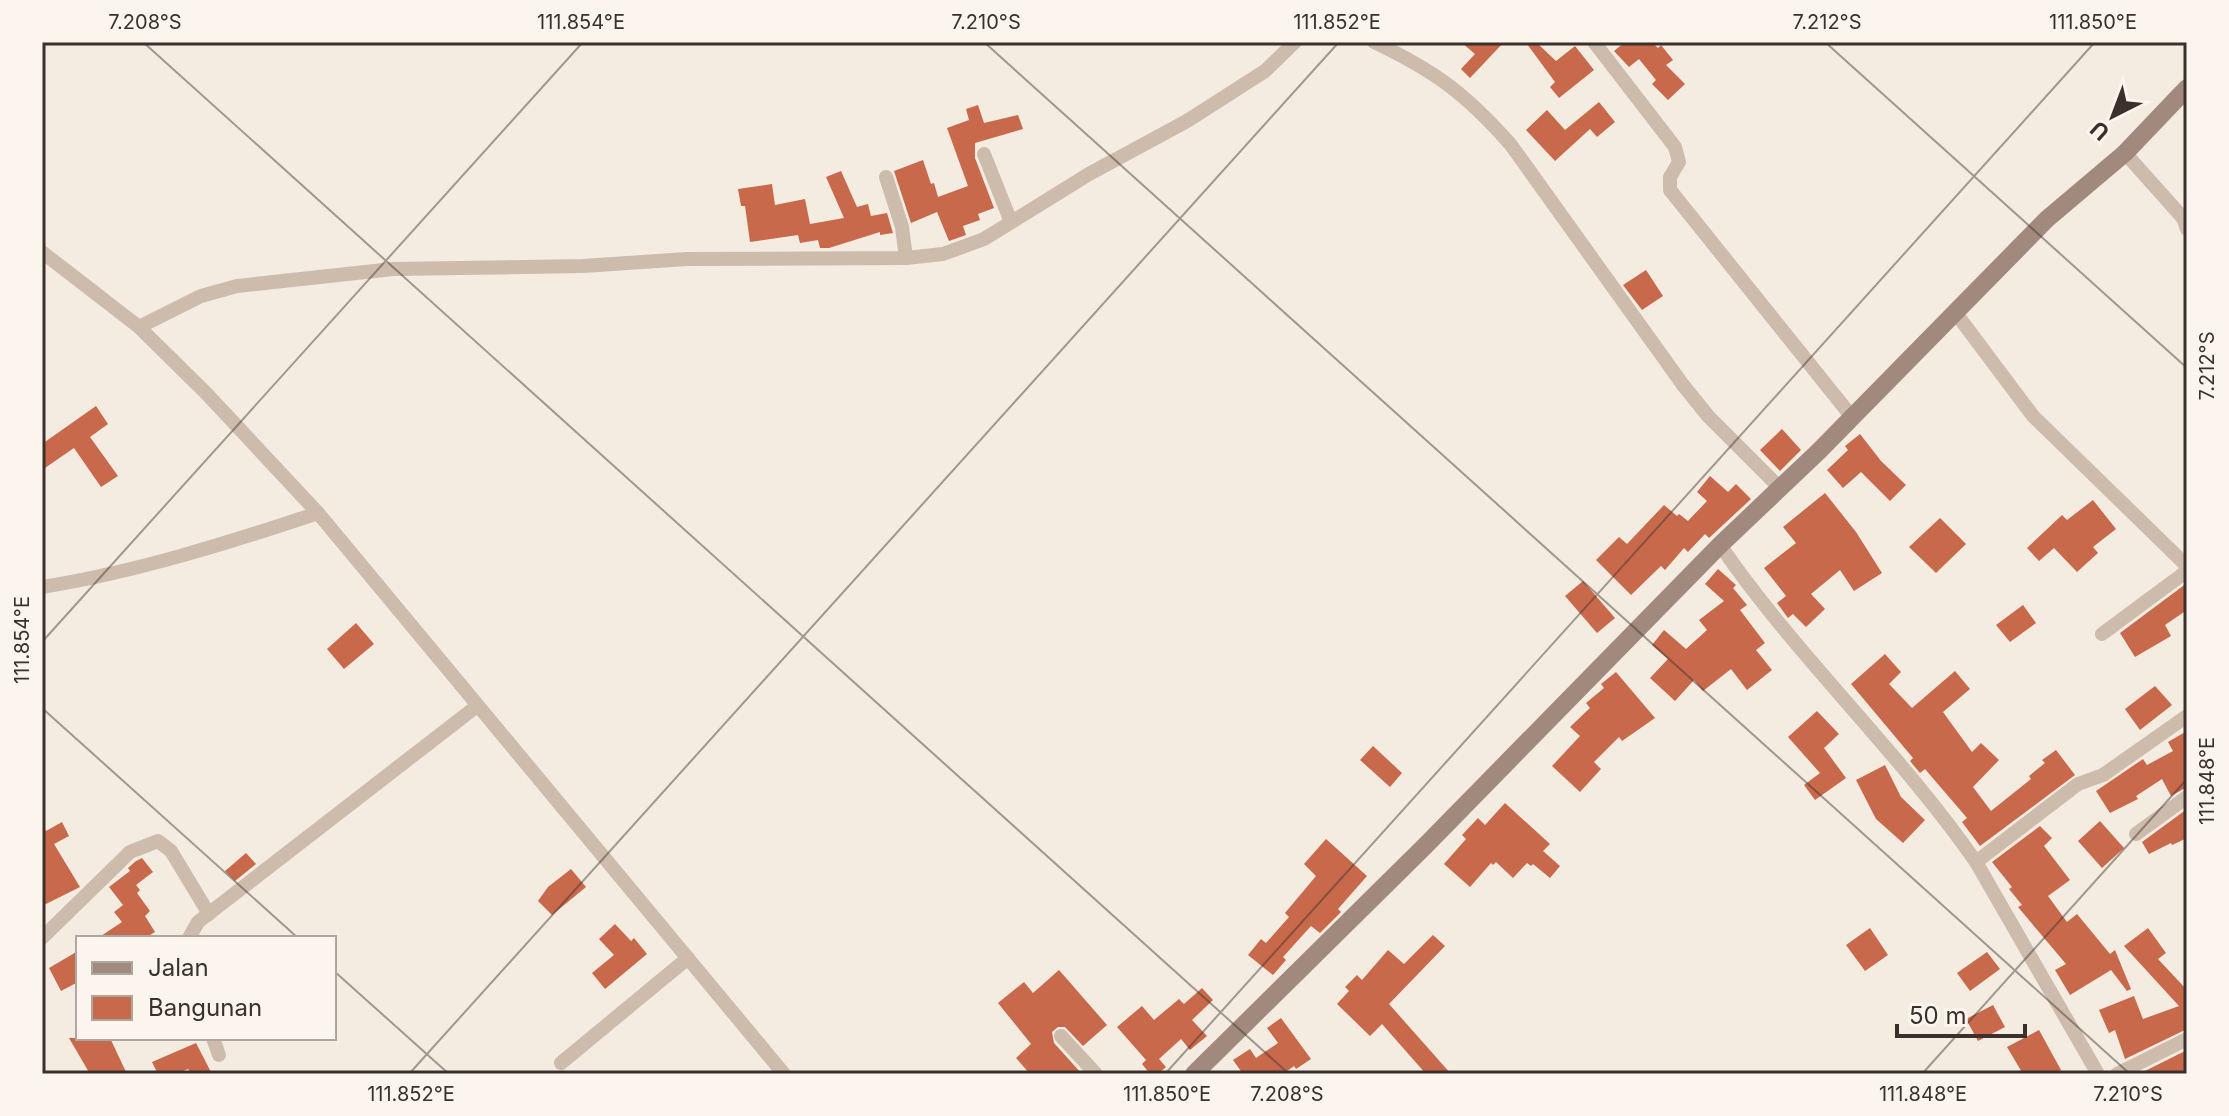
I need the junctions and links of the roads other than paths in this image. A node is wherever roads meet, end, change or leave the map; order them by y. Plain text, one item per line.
1 (1295, 42) edge
2 (1374, 42) edge
3 (1594, 42) edge
4 (2187, 88) edge
5 (2125, 153) junction
6 (984, 154) dead end
7 (886, 177) dead end
8 (1011, 222) junction
9 (2187, 229) edge
10 (42, 252) edge
11 (906, 258) junction
12 (1955, 312) junction
13 (139, 327) junction
14 (1852, 417) junction
15 (1779, 487) junction
16 (318, 513) junction
17 (1720, 545) junction
18 (2187, 569) edge
19 (42, 587) edge
20 (2102, 634) dead end
21 (477, 706) junction
22 (2187, 716) edge
23 (2187, 797) edge
24 (2136, 834) dead end
25 (1976, 862) junction
26 (209, 914) junction
27 (190, 936) edge
28 (42, 938) edge
29 (688, 958) junction
30 (1061, 1036) dead end
31 (2187, 1039) edge
32 (214, 1040) edge
33 (219, 1055) dead end
34 (561, 1063) dead end
35 (784, 1074) edge
36 (1096, 1074) edge
37 (1194, 1074) edge
38 (2098, 1074) edge
39 (2117, 1074) edge

1 - 8 street
2 - 15 street
3 - 14 street
4 - 5 street
5 - 9 street
5 - 12 street
6 - 8 street
7 - 11 street
8 - 11 street
10 - 13 street
11 - 13 street
12 - 14 street
12 - 18 street
13 - 16 street
14 - 15 street
15 - 17 street
16 - 19 street
16 - 21 street
17 - 25 street
17 - 37 street
18 - 20 street
21 - 26 street
21 - 29 street
22 - 25 street
23 - 24 street
25 - 38 street
26 - 27 street
26 - 28 street
29 - 34 street
29 - 35 street
30 - 36 street
31 - 39 street
32 - 33 street

